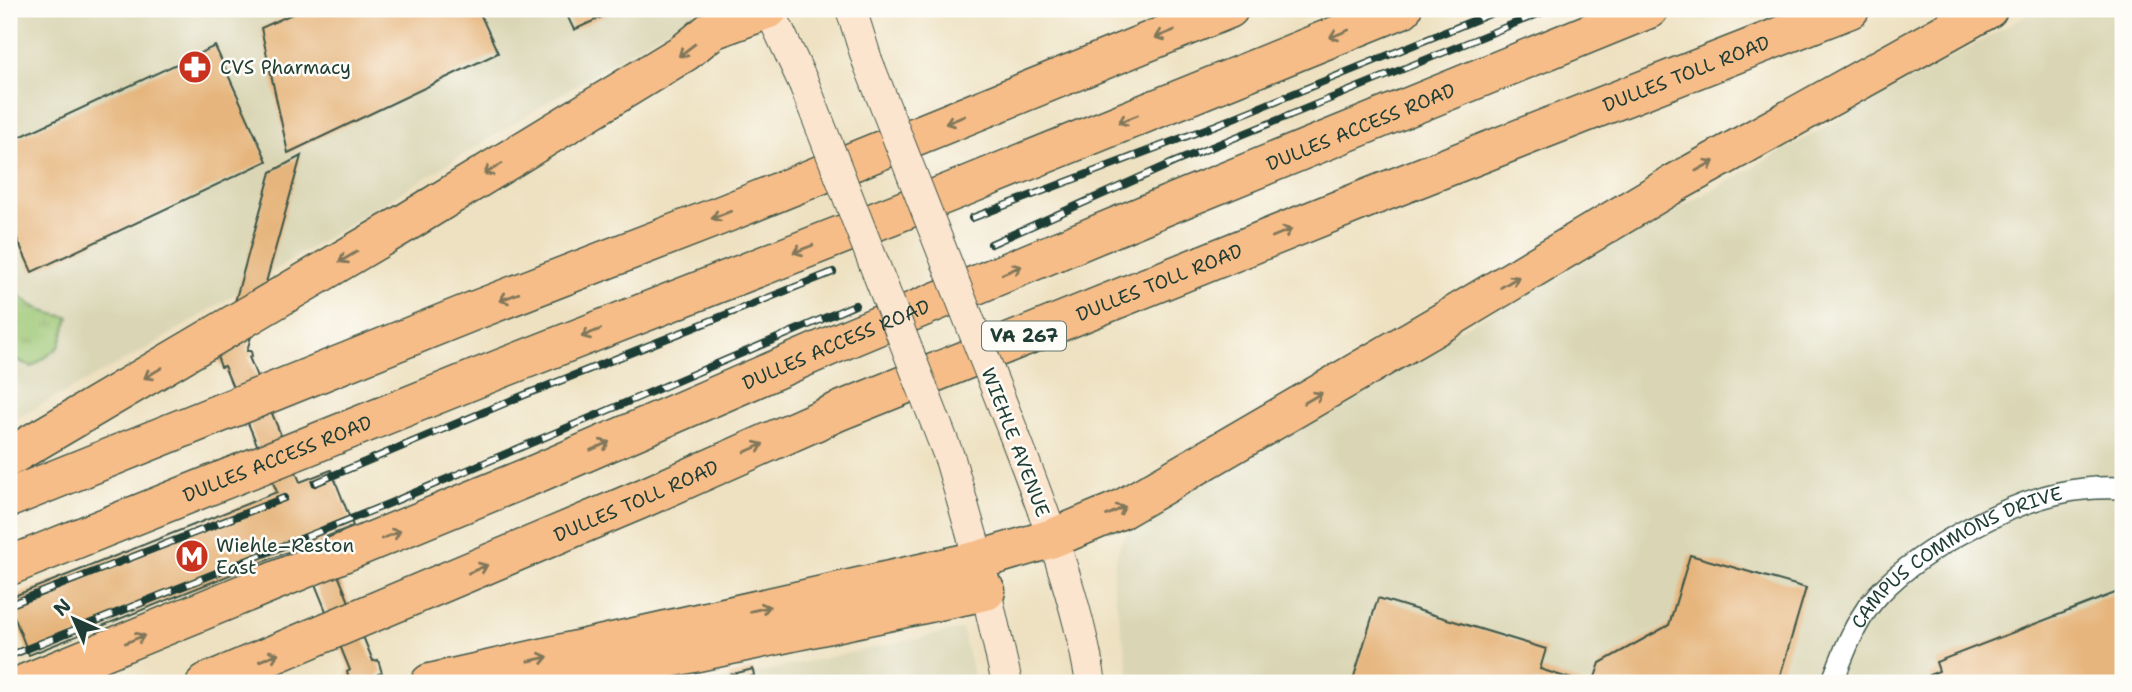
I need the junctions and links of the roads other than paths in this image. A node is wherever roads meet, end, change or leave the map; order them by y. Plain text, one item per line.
1 (769, 9) edge
2 (851, 9) edge
3 (1229, 9) edge
4 (1402, 9) edge
5 (1649, 9) edge
6 (1850, 9) edge
7 (1987, 9) edge
8 (9, 457) edge
9 (2123, 488) edge
10 (9, 498) edge
11 (1054, 538) junction
12 (9, 566) edge
13 (983, 576) junction
14 (26, 683) edge
15 (206, 683) edge
16 (430, 683) edge
17 (551, 683) edge
18 (1007, 683) edge
19 (1091, 683) edge
20 (1832, 683) edge

1 -> 8 highway
1 - 13 main road, bridge
2 - 11 main road, WIEHLE AVENUE, bridge
3 -> 10 highway
4 -> 12 highway, DULLES ACCESS ROAD
14 -> 5 highway, DULLES ACCESS ROAD
15 -> 6 highway, DULLES TOLL ROAD / VA 267
11 -> 7 highway
9 - 20 street, CAMPUS COMMONS DRIVE
11 - 13 highway
11 - 19 main road, WIEHLE AVENUE
16 -> 13 highway
13 - 17 highway
13 - 18 main road

